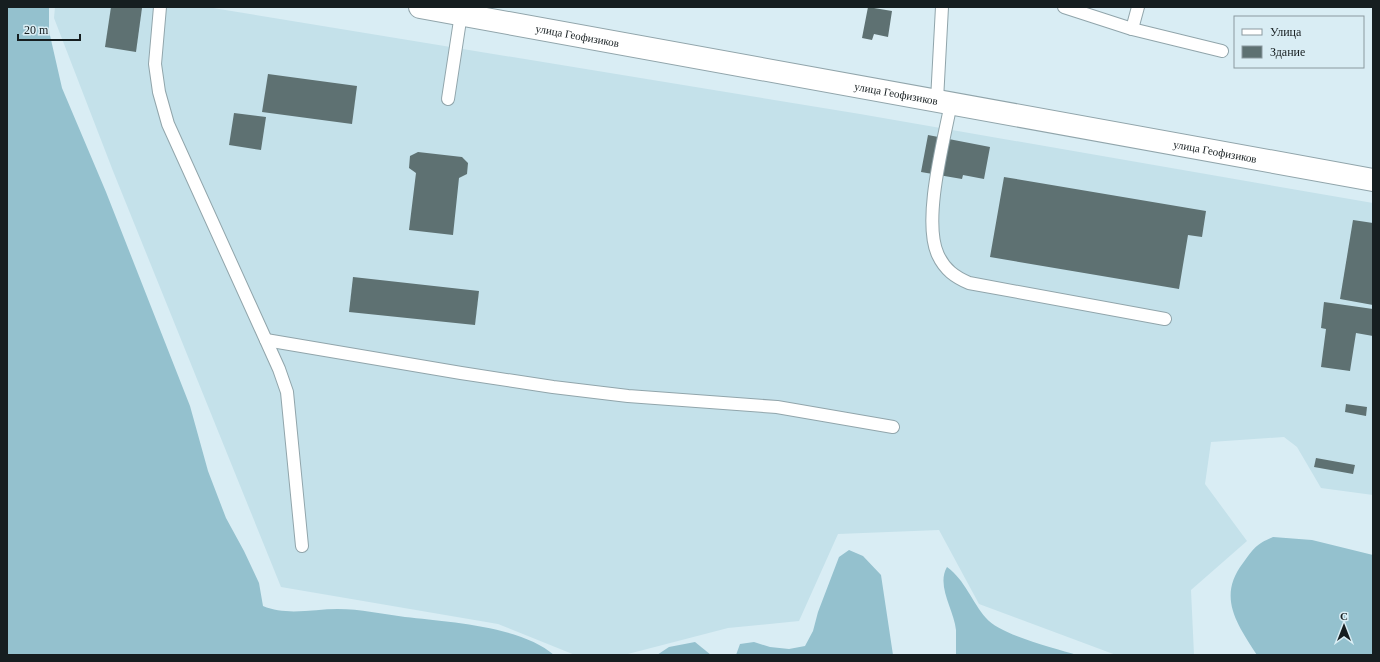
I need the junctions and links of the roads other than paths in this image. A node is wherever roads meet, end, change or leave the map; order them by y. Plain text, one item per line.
1 (160, 7) edge
2 (420, 7) edge
3 (942, 7) edge
4 (1064, 7) edge
5 (1138, 7) edge
6 (461, 14) junction
7 (1132, 29) junction
8 (1222, 50) dead end
9 (448, 98) dead end
10 (944, 102) junction
11 (1373, 180) edge
12 (1165, 319) dead end
13 (266, 340) junction
14 (894, 427) dead end
15 (302, 546) dead end

1 - 13 lane
2 - 6 street, улица Геофизиков
3 - 10 lane
4 - 7 lane
5 - 7 lane
6 - 9 lane
6 - 10 street, улица Геофизиков
7 - 8 lane
10 - 11 street, улица Геофизиков
10 - 12 lane
13 - 14 lane
13 - 15 lane

